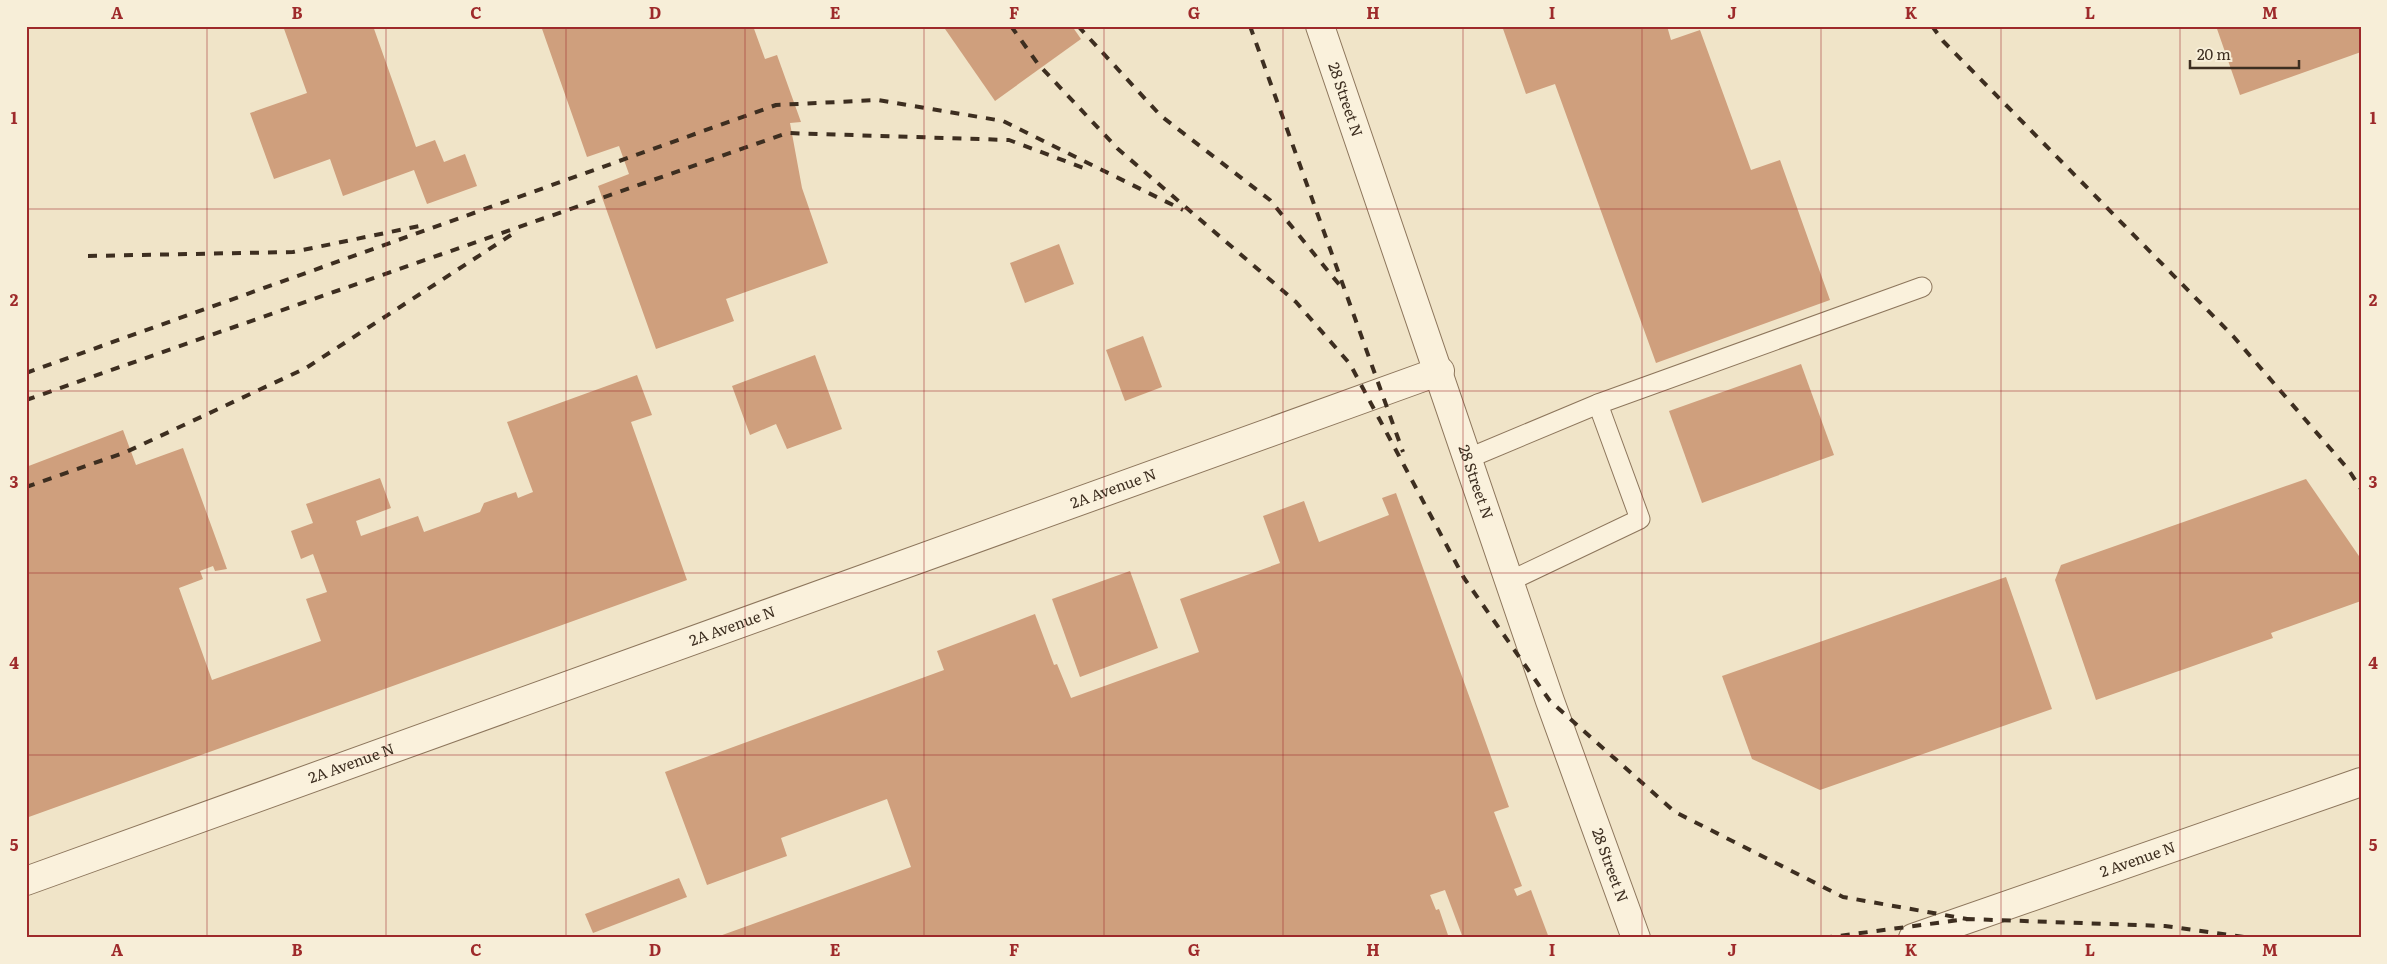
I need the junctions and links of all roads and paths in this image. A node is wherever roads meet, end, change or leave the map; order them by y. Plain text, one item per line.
1 (1320, 26) edge
2 (1922, 287) dead end
3 (1440, 371) junction
4 (1598, 404) junction
5 (1469, 458) junction
6 (1510, 581) junction
7 (2361, 782) edge
8 (26, 881) edge
9 (1636, 938) edge
10 (1913, 938) edge

1 - 3 street, 28 Street N
2 - 4 lane
3 - 5 street, 28 Street N
3 - 8 street, 2A Avenue N
4 - 5 lane
4 - 6 lane
5 - 6 street, 28 Street N
6 - 9 street, 28 Street N
7 - 10 street, 2 Avenue N

